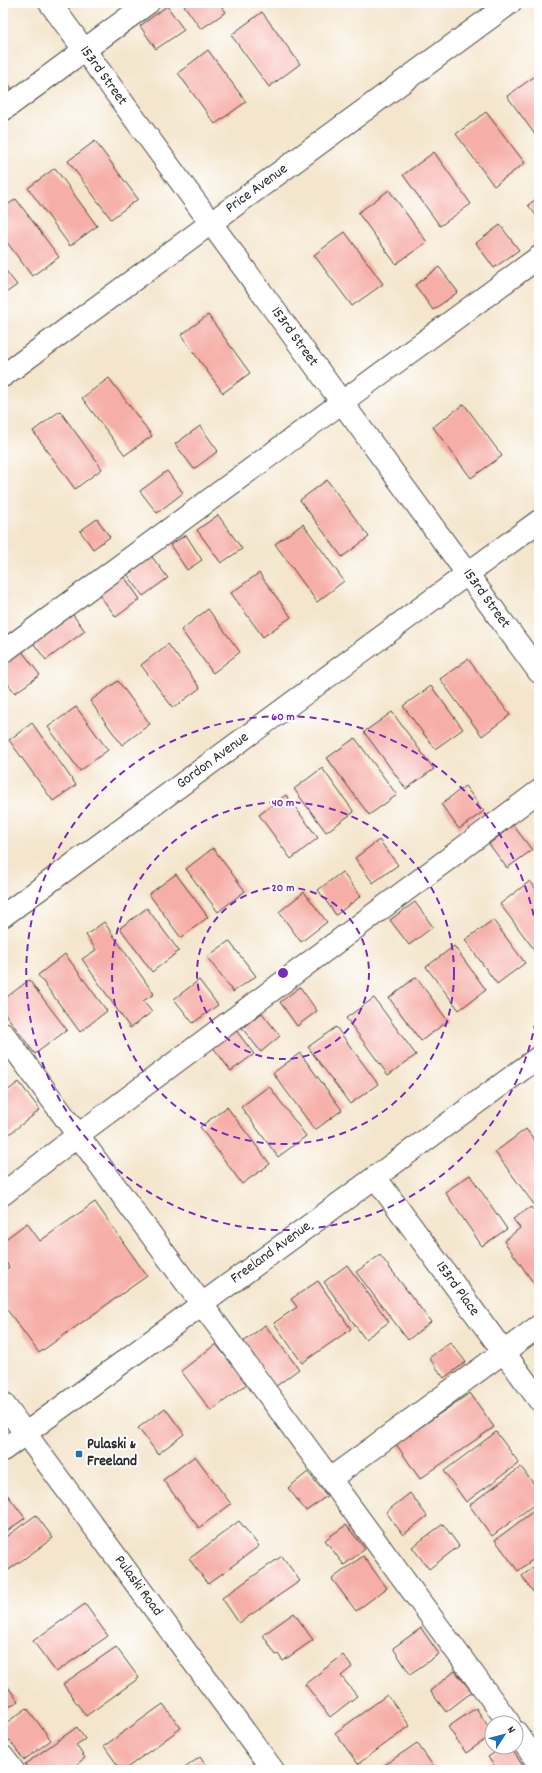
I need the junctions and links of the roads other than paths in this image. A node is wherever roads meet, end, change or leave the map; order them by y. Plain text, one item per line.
1 (50, 3) edge
2 (148, 3) edge
3 (510, 3) edge
4 (84, 50) junction
5 (3, 110) edge
6 (211, 223) junction
7 (539, 257) edge
8 (3, 376) edge
9 (342, 402) junction
10 (539, 521) edge
11 (467, 574) junction
12 (3, 652) edge
13 (539, 672) edge
14 (539, 791) edge
15 (3, 916) edge
16 (3, 1033) edge
17 (539, 1057) edge
18 (78, 1136) junction
19 (375, 1177) junction
20 (3, 1194) edge
21 (202, 1304) junction
22 (539, 1326) edge
23 (504, 1352) junction
24 (539, 1400) edge
25 (3, 1403) edge
26 (26, 1434) junction
27 (3, 1450) edge
28 (330, 1479) junction
29 (503, 1715) edge
30 (524, 1743) edge
31 (3, 1756) edge
32 (539, 1764) edge
33 (13, 1770) edge
34 (273, 1770) edge

1 - 4 street, 153rd Street
2 - 4 street
3 - 6 street, Price Avenue
4 - 5 street
4 - 6 street, 153rd Street
6 - 8 street, Price Avenue
6 - 9 street, 153rd Street
7 - 9 street
9 - 11 street, 153rd Street
9 - 12 street
10 - 11 street, Gordon Avenue
11 - 13 street, 153rd Street
11 - 15 street, Gordon Avenue
14 - 18 street
16 - 18 street
17 - 19 street, Freeland Avenue
18 - 20 street
18 - 21 street
19 - 21 street, Freeland Avenue
19 - 23 street, 153rd Place
21 - 26 street, Freeland Avenue
21 - 28 street
22 - 23 street
23 - 24 street, 153rd Place
23 - 28 street
25 - 26 street, Pulaski Road
26 - 27 street, Freeland Avenue
26 - 34 street, Pulaski Road
28 - 29 street
30 - 32 street
31 - 33 street

